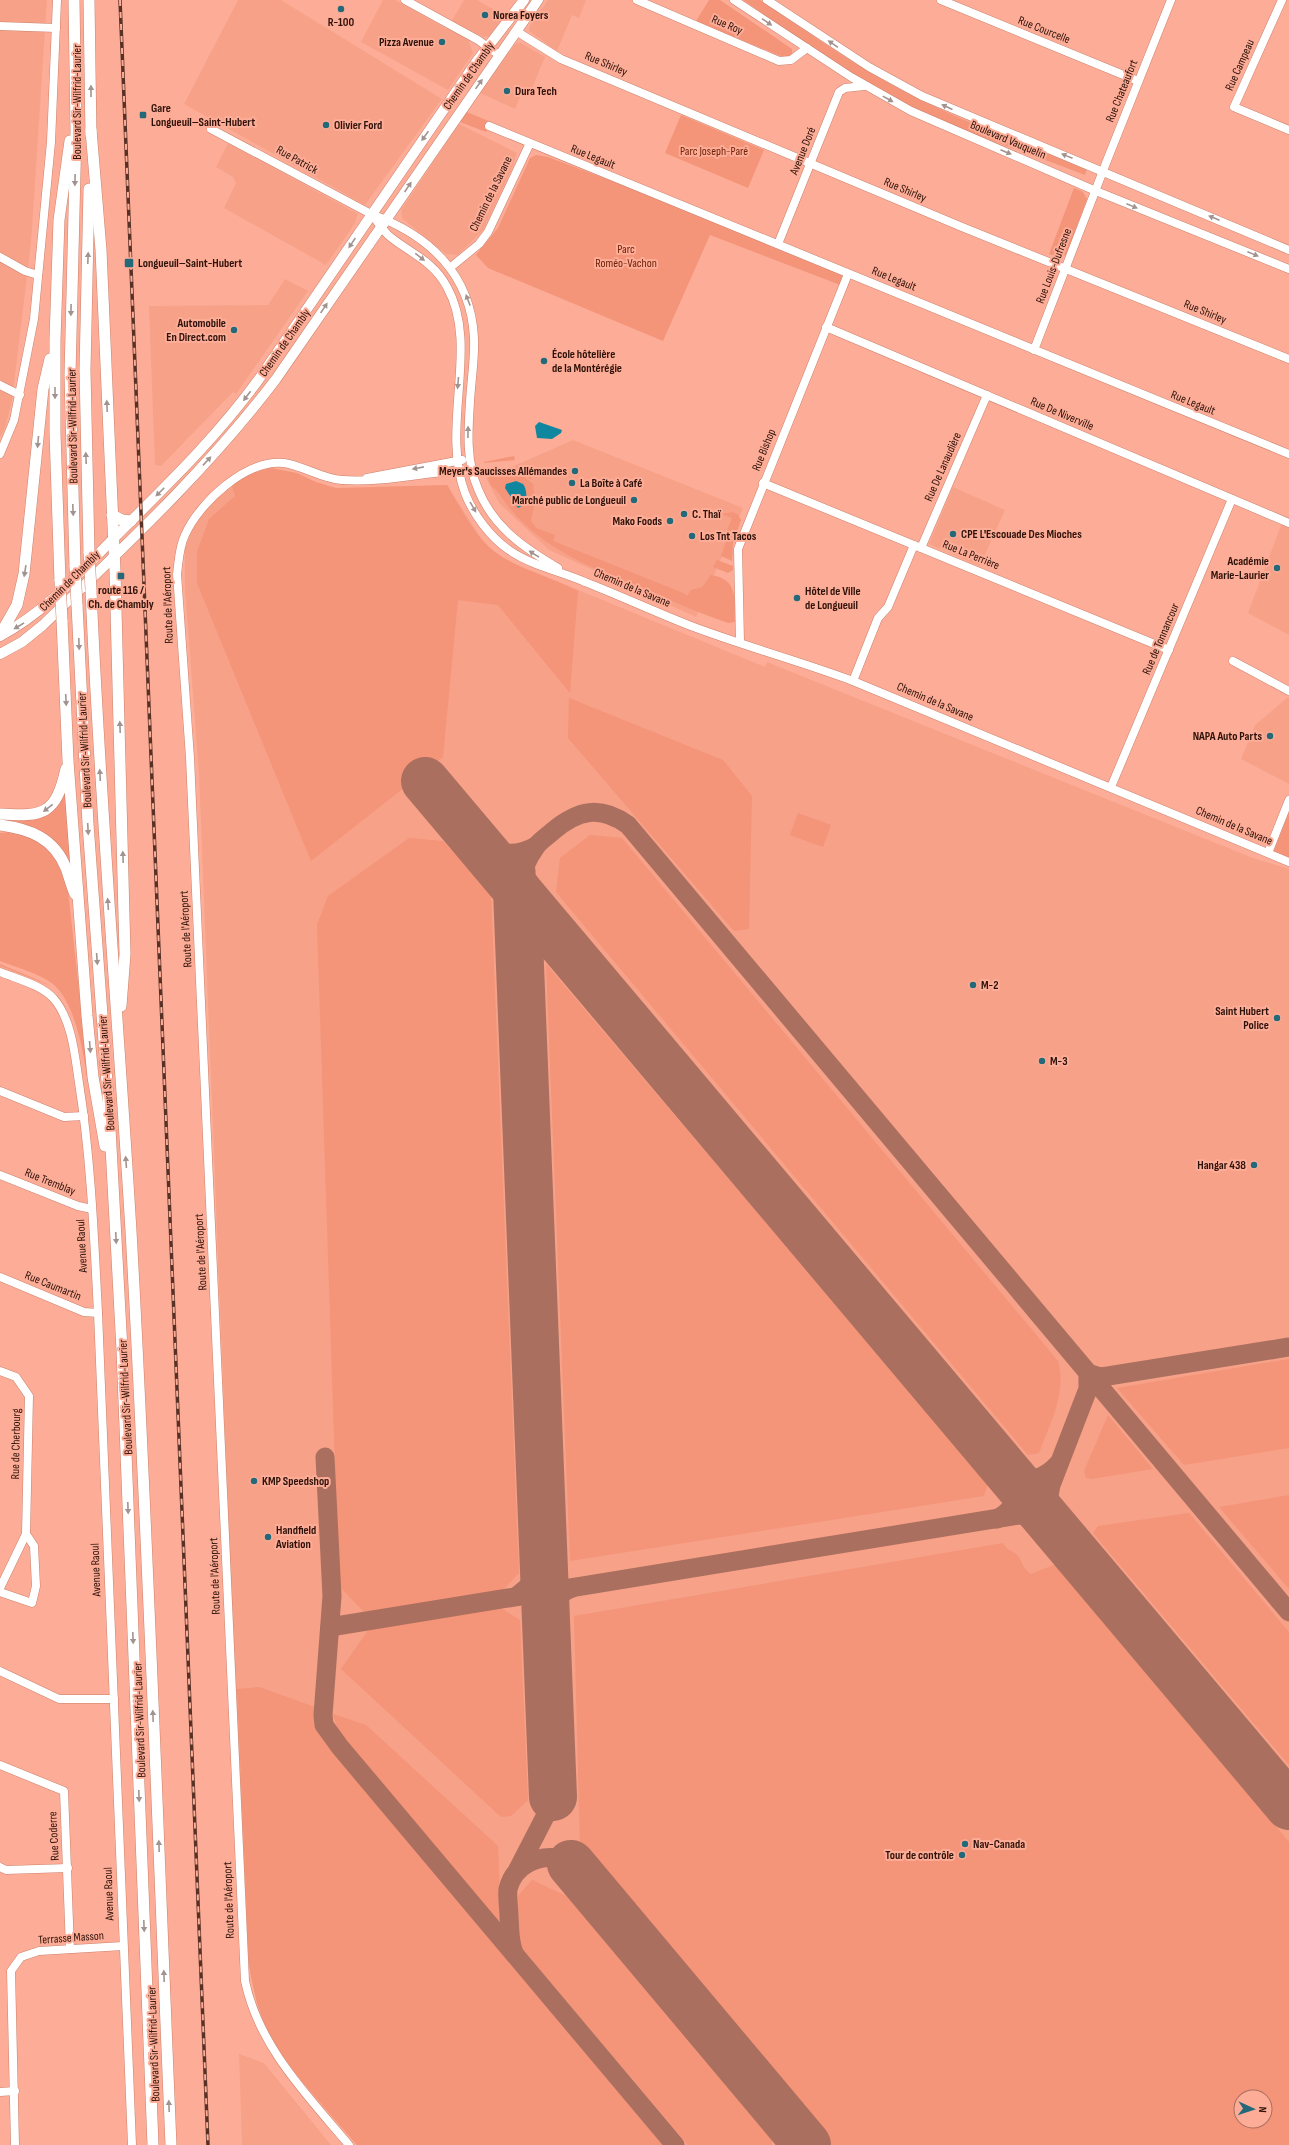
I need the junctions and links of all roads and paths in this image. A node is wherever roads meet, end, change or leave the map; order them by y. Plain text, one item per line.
1 (57, 0) edge
2 (74, 0) edge
3 (89, 0) edge
4 (405, 0) edge
5 (524, 0) edge
6 (538, 0) edge
7 (637, 0) edge
8 (734, 0) edge
9 (767, 0) edge
10 (941, 0) edge
11 (1171, 0) edge
12 (1282, 0) edge
13 (0, 26) edge
14 (56, 28) junction
15 (516, 31) junction
16 (489, 48) junction
17 (807, 48) junction
18 (499, 55) junction
19 (1138, 81) junction
20 (865, 86) junction
21 (76, 99) junction
22 (489, 126) dead end
23 (211, 129) dead end
24 (91, 130) junction
25 (1289, 130) edge
26 (530, 143) junction
27 (811, 163) junction
28 (1103, 171) junction
29 (1096, 191) junction
30 (371, 214) junction
31 (384, 223) junction
32 (778, 244) junction
33 (1289, 250) edge
34 (0, 257) edge
35 (451, 266) junction
36 (1066, 267) junction
37 (1289, 268) edge
38 (38, 274) junction
39 (848, 274) junction
40 (826, 327) junction
41 (55, 340) junction
42 (1034, 350) junction
43 (1289, 359) edge
44 (0, 386) edge
45 (20, 395) junction
46 (988, 395) junction
47 (0, 454) edge
48 (1289, 454) edge
49 (470, 459) junction
50 (457, 460) junction
51 (472, 470) junction
52 (459, 471) junction
53 (360, 480) junction
54 (763, 483) junction
55 (1232, 499) junction
56 (112, 515) junction
57 (131, 521) junction
58 (1289, 523) edge
59 (113, 539) junction
60 (918, 547) junction
61 (114, 555) junction
62 (567, 574) junction
63 (0, 636) edge
64 (740, 642) junction
65 (1169, 650) junction
66 (0, 654) edge
67 (1233, 661) dead end
68 (853, 681) junction
69 (1289, 691) edge
70 (68, 760) junction
71 (1111, 787) junction
72 (1289, 800) edge
73 (0, 814) edge
74 (0, 826) edge
75 (1268, 853) junction
76 (1289, 862) edge
77 (79, 903) junction
78 (0, 972) edge
79 (118, 1041) junction
80 (0, 1091) edge
81 (84, 1116) junction
82 (0, 1175) edge
83 (114, 1200) junction
84 (92, 1209) junction
85 (0, 1277) edge
86 (98, 1313) junction
87 (0, 1371) edge
88 (26, 1534) junction
89 (0, 1588) edge
90 (0, 1592) edge
91 (0, 1671) edge
92 (114, 1699) junction
93 (0, 1764) edge
94 (0, 1867) edge
95 (68, 1868) junction
96 (124, 1946) junction
97 (70, 1950) junction
98 (14, 2091) junction
99 (0, 2092) edge
100 (15, 2145) edge
101 (132, 2145) edge
102 (153, 2145) edge
103 (171, 2145) edge
104 (349, 2145) edge

1 - 14 street, Boulevard Sir-Wilfrid-Laurier
2 - 21 highway, Boulevard Sir-Wilfrid-Laurier
24 -> 3 highway, Boulevard Sir-Wilfrid-Laurier
4 - 16 street
5 - 16 main road, Chemin de Chambly
6 - 15 main road, Chemin de Chambly
7 - 17 street, Rue Roy
8 -> 17 street, Boulevard Vauquelin
28 -> 9 street, Boulevard Vauquelin
10 - 19 street, Rue Courcelle
11 - 19 street, Rue Chateaufort
12 - 25 street, Rue Campeau
13 - 14 street
14 - 38 street, Boulevard Sir-Wilfrid-Laurier
15 - 18 main road, Chemin de Chambly
15 - 27 street, Rue Shirley
16 - 18 street
16 -> 30 main road, Chemin de Chambly
17 - 20 street, Boulevard Vauquelin
31 -> 18 main road, Chemin de Chambly
19 - 28 street, Rue Chateaufort
20 - 27 street, Avenue Doré
20 -> 29 street, Boulevard Vauquelin
21 - 41 highway
21 -> 83 highway, Boulevard Sir-Wilfrid-Laurier, bridge
22 - 26 street, Rue Legault
23 - 30 street, Rue Patrick
56 -> 24 highway
79 -> 24 highway, Boulevard Sir-Wilfrid-Laurier, bridge
26 - 32 street, Rue Legault
26 - 35 street, Chemin de la Savane
27 - 32 street, Avenue Doré
27 - 36 street, Rue Shirley
28 - 29 street, Rue Chateaufort
33 -> 28 street, Boulevard Vauquelin
29 - 36 street, Rue Louis-Dufresne
29 -> 37 street, Boulevard Vauquelin
30 - 31 street, Chemin de la Savane
30 -> 57 main road, Chemin de Chambly
31 - 35 street, Chemin de la Savane
31 -> 50 street, Chemin de la Savane
61 -> 31 main road, Chemin de Chambly
32 - 39 street, Rue Legault
34 - 38 street
49 -> 35 street, Chemin de la Savane
36 - 42 street, Rue Louis-Dufresne
36 - 43 street, Rue Shirley
38 - 45 street, Boulevard Sir-Wilfrid-Laurier
39 - 40 street, Rue Bishop
39 - 42 street, Rue Legault
40 - 46 street, Rue De Niverville
40 - 54 street, Rue Bishop
41 -> 63 highway
41 -> 70 highway, bridge
42 - 48 street, Rue Legault
44 - 45 street
45 - 47 street, Boulevard Sir-Wilfrid-Laurier
46 - 55 street, Rue De Niverville
46 - 60 street, Rue De Lanaudière
49 - 50 street, Route de l'Aéroport
49 - 51 street, Chemin de la Savane
50 - 52 street, Chemin de la Savane
50 -> 53 street, Route de l'Aéroport
51 - 52 street, Route de l'Aéroport
62 -> 51 street, Chemin de la Savane
52 - 53 street, Route de l'Aéroport
52 -> 62 street, Chemin de la Savane
53 - 104 street, Route de l'Aéroport
54 - 60 street, Rue La Perrière
54 - 64 street, Rue Bishop
55 - 58 street, Rue De Niverville
55 - 65 street, Rue de Tonnancour
56 - 57 highway
56 - 59 highway
57 - 59 main road, Chemin de Chambly
59 - 61 highway
59 -> 63 main road, Chemin de Chambly
60 - 65 street, Rue La Perrière
60 - 68 street, Rue De Lanaudière
61 - 66 main road, Chemin de Chambly
79 -> 61 highway
62 - 64 street, Chemin de la Savane
64 - 68 street, Chemin de la Savane
65 - 71 street, Rue de Tonnancour
67 - 69 street
68 - 71 street, Chemin de la Savane
70 -> 73 highway
70 - 77 highway
71 - 75 street, Chemin de la Savane
72 - 75 street
74 - 77 highway
75 - 76 street, Chemin de la Savane
77 -> 83 highway
78 - 81 street, Avenue Raoul
103 -> 79 highway, Boulevard Sir-Wilfrid-Laurier
80 - 81 street
81 - 84 street, Avenue Raoul
82 - 84 street, Rue Tremblay
83 -> 102 highway, Boulevard Sir-Wilfrid-Laurier
84 - 86 street, Avenue Raoul
85 - 86 street, Rue Caumartin
86 - 92 street, Avenue Raoul
87 - 88 street, Rue de Cherbourg
88 - 89 street, Rue de Cherbourg
88 - 90 street, Rue de Cherbourg
91 - 92 street
92 - 96 street, Avenue Raoul
93 - 95 street, Rue Coderre
94 - 95 street
95 - 97 street, Rue Coderre
96 - 97 street, Terrasse Masson
96 - 101 street, Avenue Raoul
97 - 98 street, Terrasse Masson
98 - 99 street
98 - 100 street, Terrasse Masson

